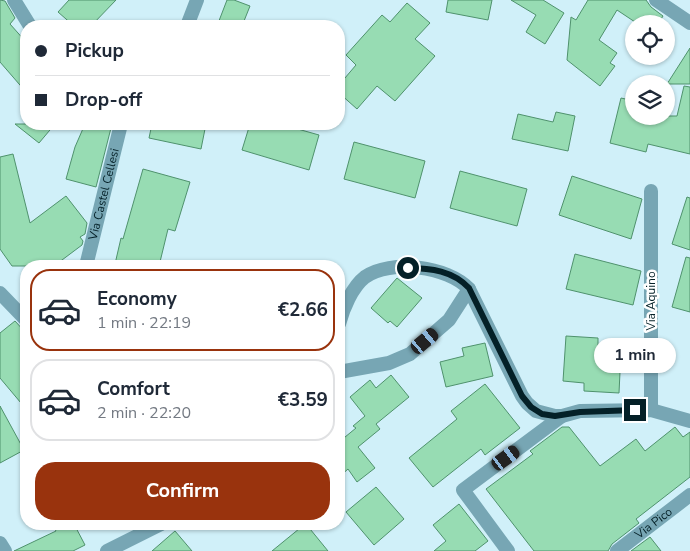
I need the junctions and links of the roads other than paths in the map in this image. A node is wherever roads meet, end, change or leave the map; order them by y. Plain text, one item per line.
1 (14, 0) edge
2 (197, 0) edge
3 (656, 0) edge
4 (26, 20) edge
5 (189, 20) edge
6 (690, 23) edge
7 (120, 130) edge
8 (652, 191) dead end
9 (87, 260) edge
10 (469, 288) junction
11 (0, 293) edge
12 (345, 311) edge
13 (20, 314) edge
14 (345, 371) edge
15 (651, 410) junction
16 (562, 416) junction
17 (690, 421) edge
18 (690, 494) edge
19 (149, 530) edge
20 (0, 543) edge
21 (5, 551) edge
22 (107, 551) edge
23 (508, 551) edge
24 (617, 551) edge

1 - 4 street
2 - 5 street
3 - 6 street
7 - 9 street, Via Castel Cellesi
8 - 15 street, Via Aquino
10 - 12 street
10 - 14 street
10 - 16 street
11 - 13 street
15 - 16 street
15 - 17 street
16 - 23 street
18 - 24 street, Via Pico
19 - 22 street
20 - 21 street

